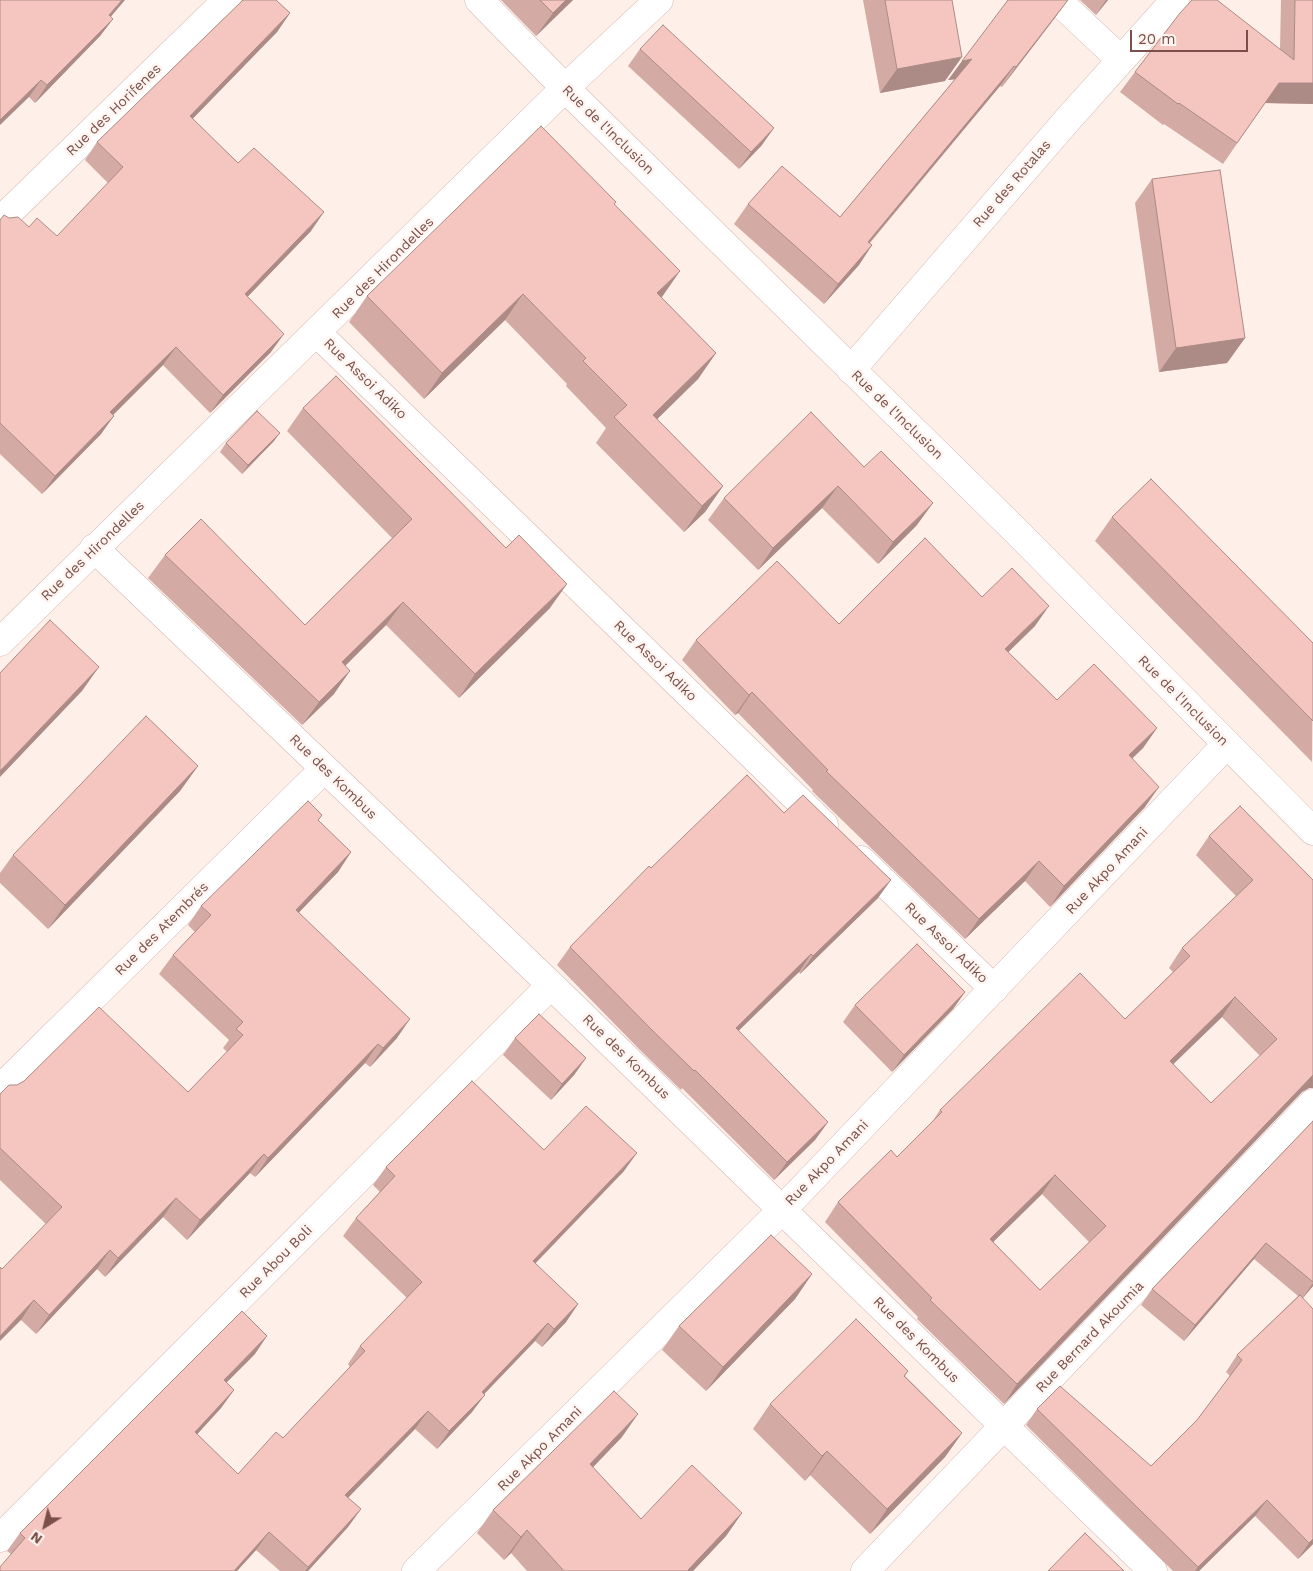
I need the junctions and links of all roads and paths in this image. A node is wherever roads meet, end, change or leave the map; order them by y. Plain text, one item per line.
1 (227, 0) edge
2 (479, 0) edge
3 (659, 0) edge
4 (1057, 0) edge
5 (1175, 0) edge
6 (1121, 60) junction
7 (565, 88) junction
8 (0, 221) edge
9 (317, 333) junction
10 (851, 370) junction
11 (94, 548) junction
12 (0, 642) edge
13 (1227, 744) junction
14 (324, 769) junction
15 (1313, 831) edge
16 (551, 985) junction
17 (994, 989) junction
18 (0, 1089) edge
19 (1313, 1103) edge
20 (783, 1209) junction
21 (1004, 1427) junction
22 (0, 1538) edge
23 (416, 1571) edge
24 (866, 1571) edge
25 (1153, 1571) edge

1 - 8 street, Rue des Horifenes
2 - 7 street, Rue de l'Inclusion
3 - 7 street, Rue des Hirondelles
4 - 6 street
5 - 6 street, Rue des Rotalas
6 - 10 street, Rue des Rotalas
7 - 9 street, Rue des Hirondelles
7 - 10 street, Rue de l'Inclusion
9 - 11 street, Rue des Hirondelles
9 - 17 street, Rue Assoi Adiko
10 - 13 street, Rue de l'Inclusion
11 - 12 street, Rue des Hirondelles
11 - 14 street, Rue des Kombus
13 - 15 street, Rue de l'Inclusion
13 - 17 street, Rue Akpo Amani
14 - 16 street, Rue des Kombus
14 - 18 street, Rue des Atembrés
16 - 20 street, Rue des Kombus
16 - 22 street, Rue Abou Boli
17 - 20 street, Rue Akpo Amani
19 - 21 street, Rue Bernard Akoumia
20 - 21 street, Rue des Kombus
20 - 23 street, Rue Akpo Amani
21 - 24 street, Rue Bernard Akoumia
21 - 25 street, Rue des Kombus

